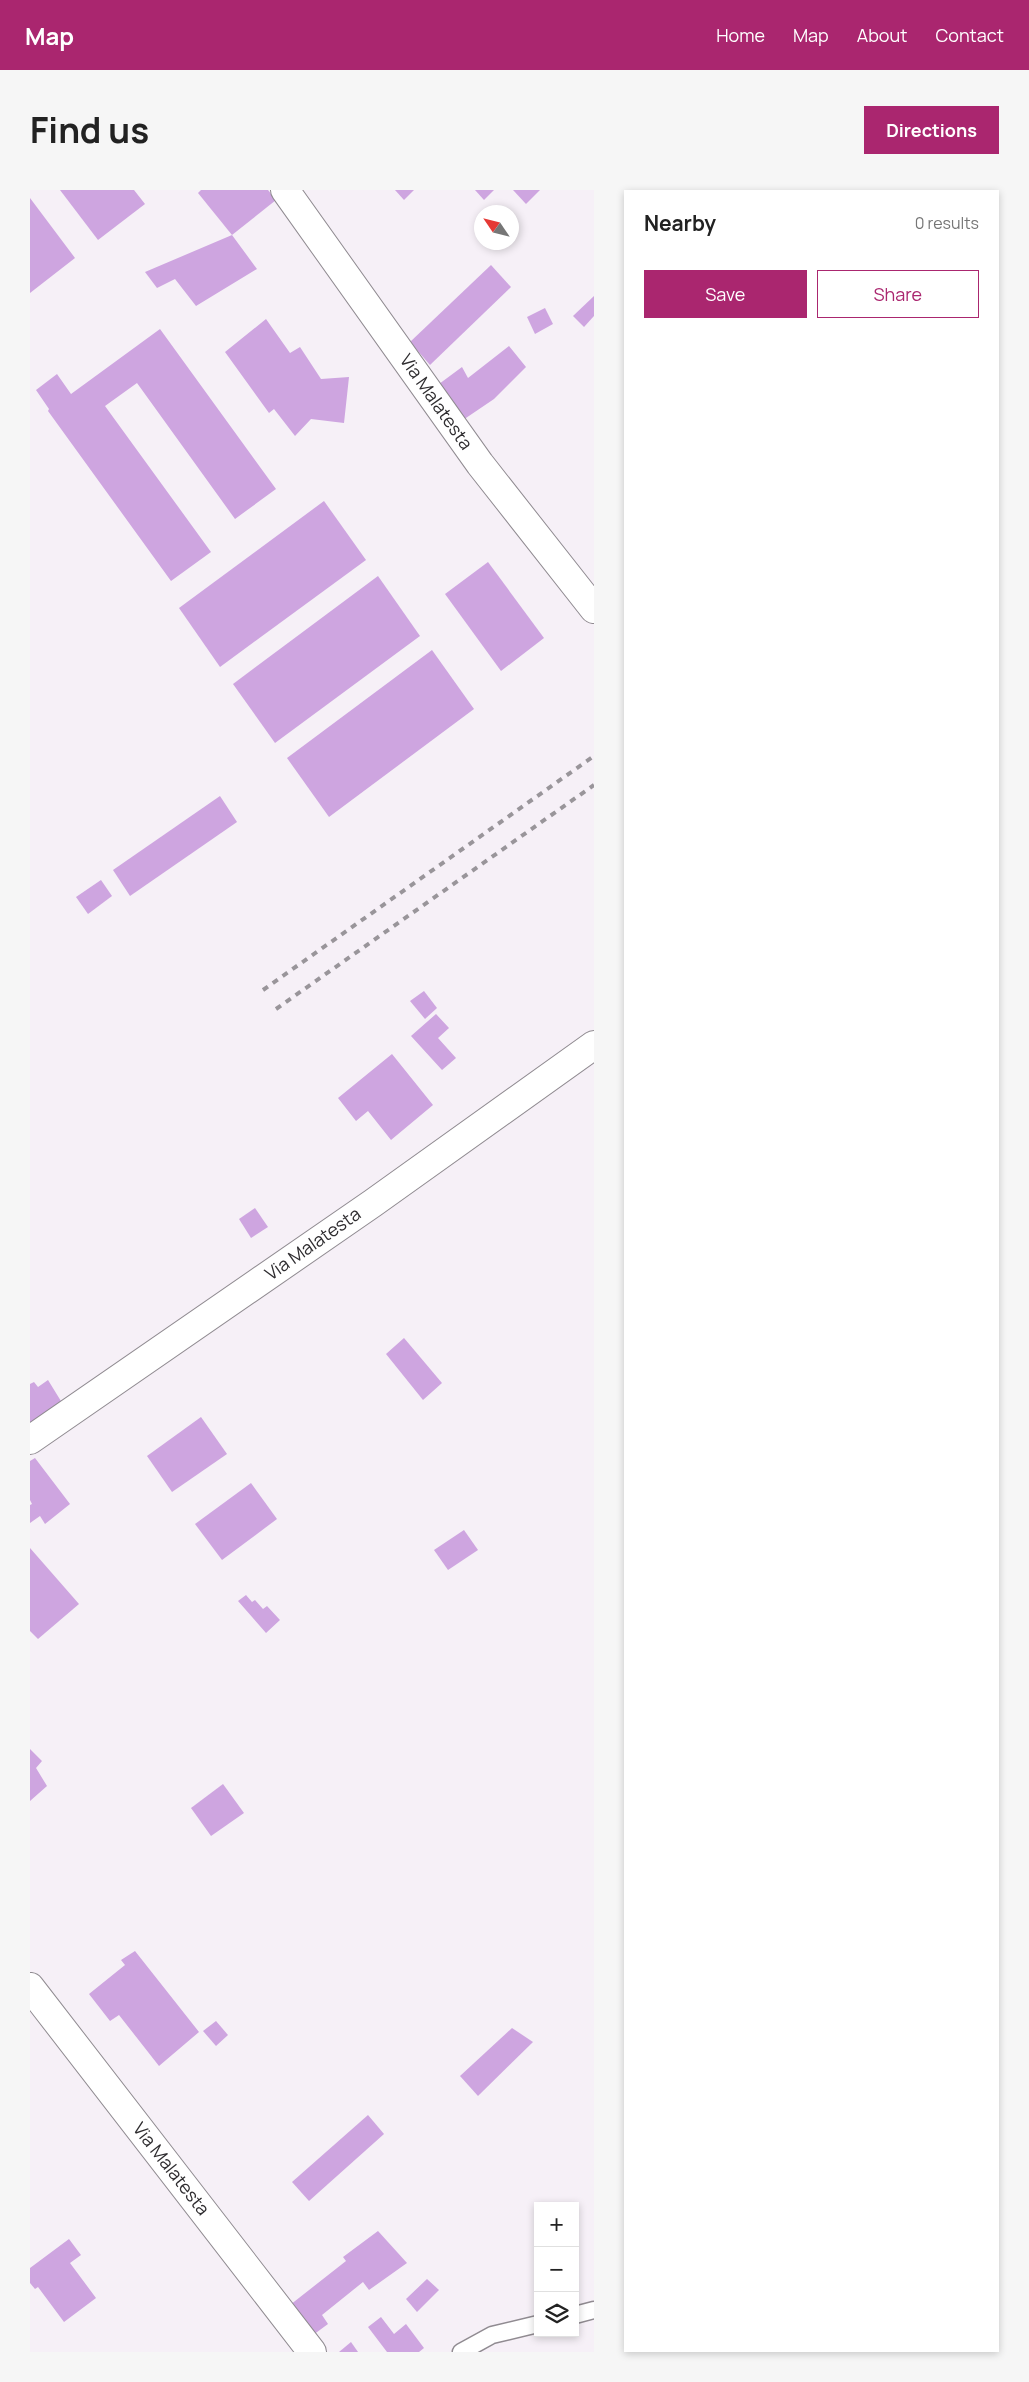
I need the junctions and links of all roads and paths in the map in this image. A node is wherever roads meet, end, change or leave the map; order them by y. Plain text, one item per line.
1 (285, 190) edge
2 (594, 609) edge
3 (594, 1045) edge
4 (30, 1440) edge
5 (30, 1987) edge
6 (594, 2310) edge
7 (579, 2314) edge
8 (534, 2325) edge
9 (312, 2352) edge
10 (461, 2352) edge

1 - 2 street, Via Malatesta
3 - 4 street, Via Malatesta
5 - 9 street, Via Malatesta
6 - 7 lane
8 - 10 lane

